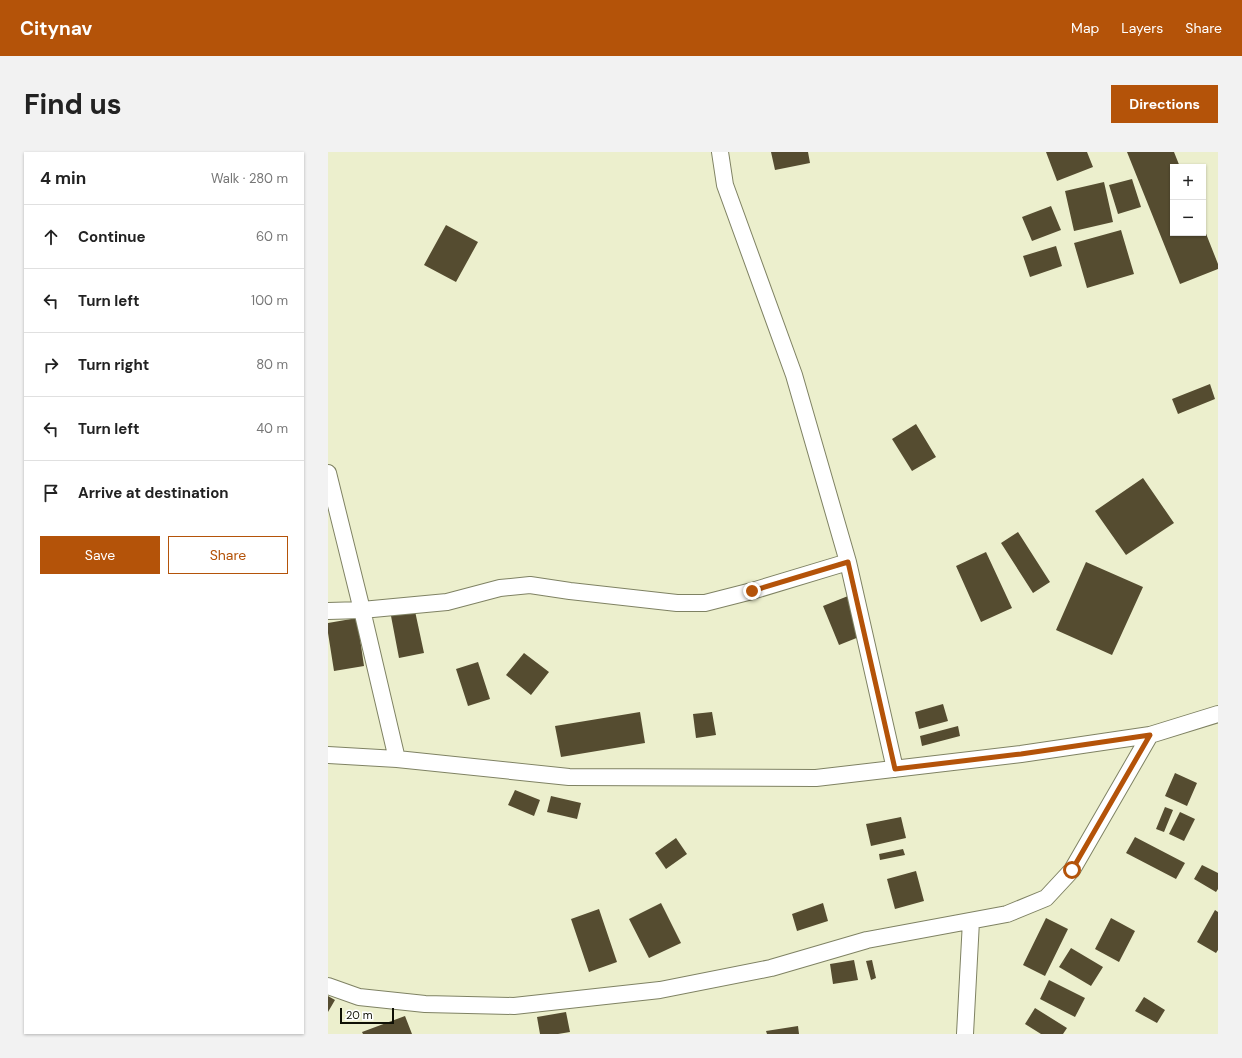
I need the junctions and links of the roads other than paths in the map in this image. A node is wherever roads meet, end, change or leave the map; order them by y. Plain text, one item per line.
1 (720, 152) edge
2 (328, 473) edge
3 (848, 562) junction
4 (362, 610) junction
5 (328, 611) edge
6 (1218, 714) edge
7 (1150, 735) junction
8 (328, 755) edge
9 (397, 759) junction
10 (895, 769) junction
11 (971, 921) junction
12 (328, 986) edge
13 (965, 1034) edge

1 - 3 street
2 - 4 street
3 - 4 street
3 - 10 street
4 - 5 street
4 - 9 street
6 - 7 street
7 - 10 street
7 - 11 street
8 - 9 street
9 - 10 street
11 - 12 street
11 - 13 street

